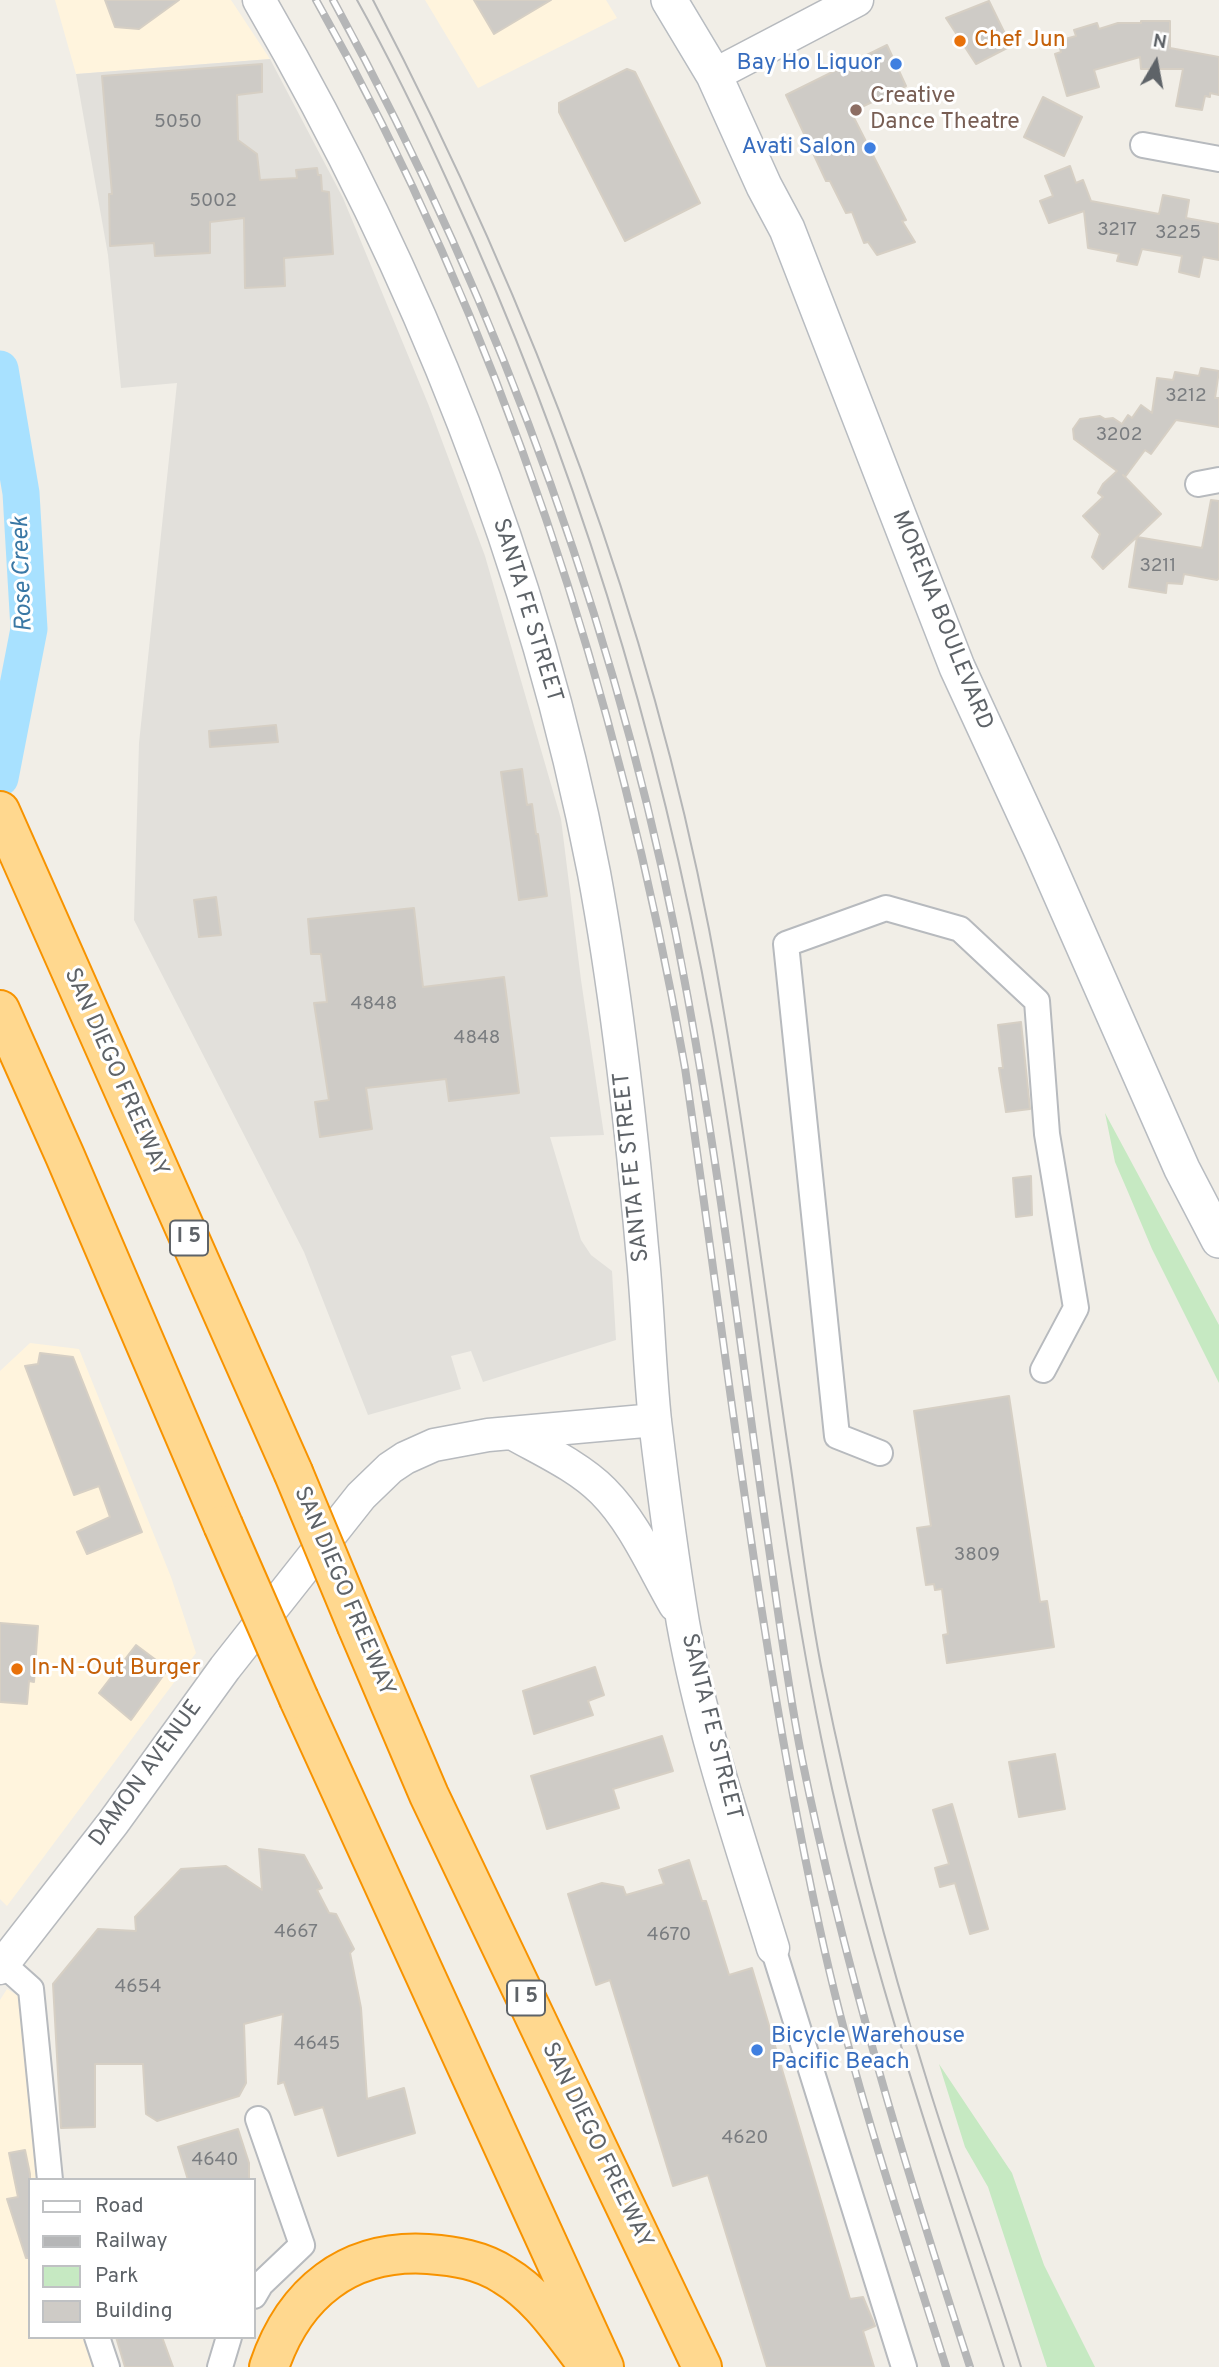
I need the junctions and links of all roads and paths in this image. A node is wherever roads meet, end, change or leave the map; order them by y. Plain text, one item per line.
1 (259, 0) edge
2 (669, 0) edge
3 (857, 0) edge
4 (714, 75) junction
5 (1143, 145) dead end
6 (1219, 159) edge
7 (0, 811) edge
8 (0, 1010) edge
9 (1219, 1240) edge
10 (1043, 1370) dead end
11 (655, 1420) junction
12 (512, 1433) junction
13 (880, 1453) dead end
14 (683, 1619) junction
15 (773, 1948) joint
16 (1, 1966) edge
17 (258, 2119) dead end
18 (50, 2178) edge
19 (256, 2292) edge
20 (98, 2339) edge
21 (228, 2339) edge
22 (107, 2367) edge
23 (220, 2367) edge
24 (269, 2367) edge
25 (589, 2367) edge
26 (604, 2367) edge
27 (702, 2367) edge
28 (904, 2367) edge

1 - 11 street, SANTA FE STREET
2 - 4 main road, MORENA BOULEVARD
3 - 4 street
4 - 9 main road, MORENA BOULEVARD
5 - 6 street
7 - 27 highway, SAN DIEGO FREEWAY / I 5, bridge
8 - 26 highway, bridge
10 - 13 street
11 - 12 street, DAMON AVENUE
11 - 14 street, SANTA FE STREET
12 - 14 street
12 - 16 street, DAMON AVENUE
14 - 15 street, SANTA FE STREET
15 - 28 street, SANTA FE STREET
16 - 18 street
17 - 19 street
20 - 22 street
21 - 23 street
24 - 25 highway

